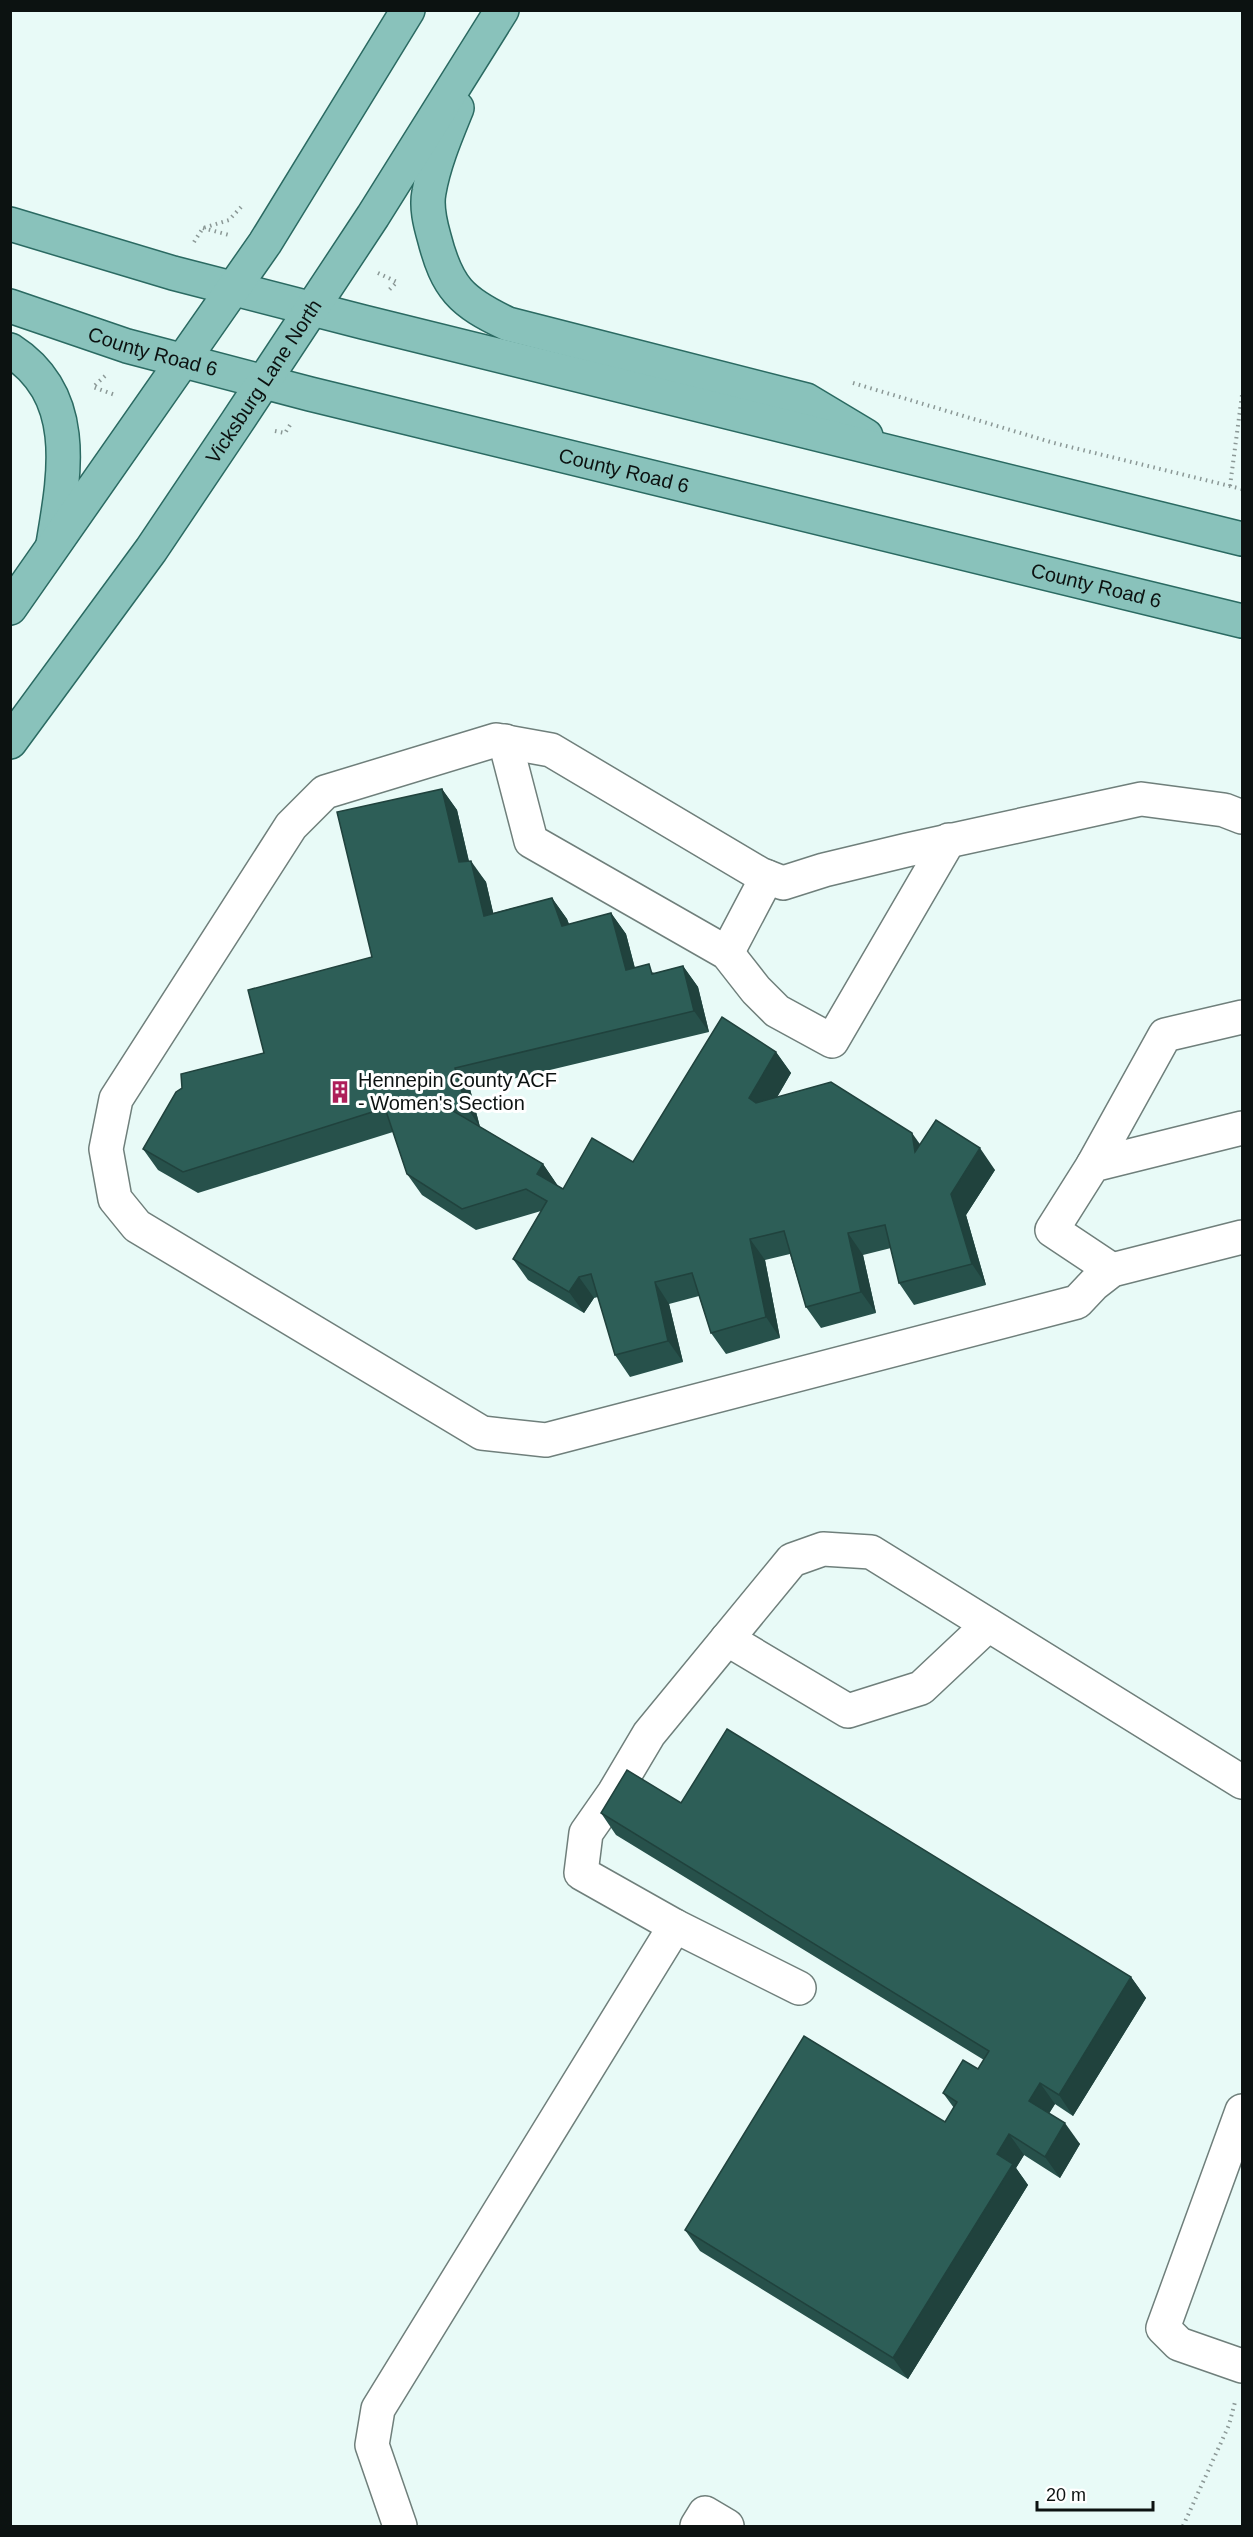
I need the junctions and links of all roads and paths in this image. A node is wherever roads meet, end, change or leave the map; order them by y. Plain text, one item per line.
1 (408, 10) edge
2 (494, 24) edge
3 (10, 224) edge
4 (234, 288) junction
5 (10, 306) edge
6 (312, 309) junction
7 (10, 350) edge
8 (183, 361) junction
9 (264, 382) junction
10 (1242, 395) edge
11 (896, 454) junction
12 (1230, 486) dead end
13 (1242, 539) edge
14 (52, 548) junction
15 (10, 608) edge
16 (1242, 621) edge
17 (506, 741) junction
18 (10, 742) edge
19 (1242, 817) edge
20 (949, 840) junction
21 (768, 877) junction
22 (727, 953) junction
23 (1242, 1017) edge
24 (1242, 1128) edge
25 (1093, 1165) junction
26 (1242, 1237) edge
27 (1112, 1270) junction
28 (988, 1625) junction
29 (727, 1639) junction
30 (1242, 1782) edge
31 (675, 1926) junction
32 (799, 1988) dead end
33 (1242, 2111) edge
34 (1240, 2381) edge
35 (400, 2526) edge
36 (697, 2526) edge
37 (727, 2526) edge
38 (1183, 2526) edge

1 - 4 main road
2 - 6 main road, Vicksburg Lane North
2 - 11 main road
3 - 4 main road
4 - 6 main road
4 - 8 main road
5 - 8 main road, County Road 6
6 - 9 main road, Vicksburg Lane North
6 - 11 main road
7 - 14 main road
8 - 9 main road, County Road 6
8 - 14 main road
9 - 16 main road, County Road 6
9 - 18 main road, Vicksburg Lane North
10 - 12 path
11 - 13 main road
14 - 15 main road
17 - 21 lane
17 - 22 lane
17 - 27 lane
19 - 20 lane
20 - 21 lane
20 - 22 lane
21 - 22 lane
23 - 25 lane
24 - 25 lane
25 - 27 lane
26 - 27 lane
28 - 29 lane
28 - 29 lane
28 - 30 lane
29 - 31 lane
31 - 32 lane
31 - 35 lane
33 - 34 lane
34 - 38 path
36 - 37 lane

